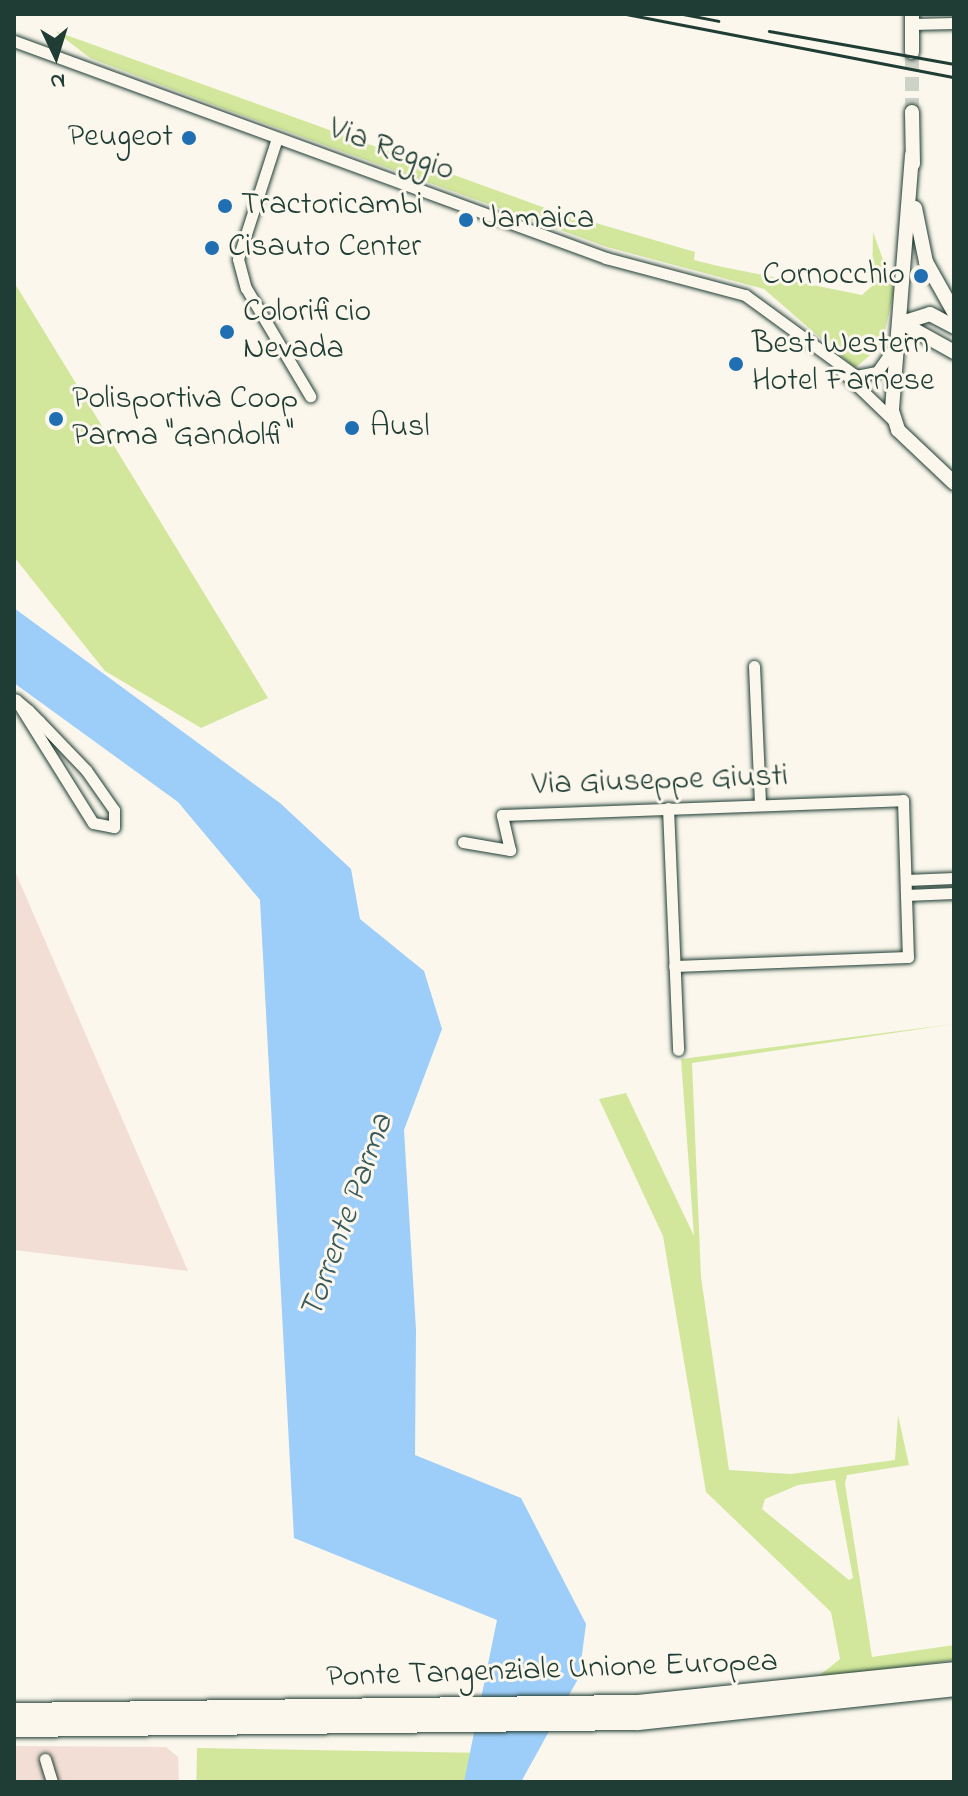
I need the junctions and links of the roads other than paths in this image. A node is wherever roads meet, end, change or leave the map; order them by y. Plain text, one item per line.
1 (912, 19) edge
2 (954, 23) edge
3 (14, 41) edge
4 (912, 52) tunnel mouth
5 (912, 112) tunnel mouth
6 (277, 138) junction
7 (912, 155) junction
8 (954, 312) edge
9 (954, 327) edge
10 (901, 330) junction
11 (954, 352) edge
12 (840, 370) junction
13 (310, 396) dead end
14 (893, 420) junction
15 (954, 483) edge
16 (754, 666) dead end
17 (15, 700) edge
18 (760, 804) junction
19 (668, 808) junction
20 (463, 842) dead end
21 (954, 878) edge
22 (906, 880) junction
23 (954, 893) edge
24 (906, 895) junction
25 (674, 966) junction
26 (678, 1050) dead end
27 (954, 1671) edge
28 (954, 1687) edge
29 (14, 1712) edge
30 (150, 1719) junction
31 (14, 1728) edge
32 (45, 1759) dead end
33 (52, 1782) edge

1 - 2 street
1 - 4 street
3 - 6 street, Via Reggio
5 - 7 street
6 - 12 street, Via Reggio
6 - 13 street
7 - 8 street
7 - 10 street
9 - 10 street
10 - 11 street
10 - 12 street
10 - 14 street
12 - 14 street, Via Reggio
14 - 15 street
16 - 18 street
17 - 17 street
18 - 19 street, Via Giuseppe Giusti
18 - 22 street, Via Giuseppe Giusti
19 - 20 street, Via Giuseppe Giusti
19 - 25 street
21 - 22 street
22 - 24 street
23 - 24 street
24 - 25 street
25 - 26 street
27 - 30 highway, Ponte Tangenziale Unione Europea
28 - 30 highway
29 - 30 highway
30 - 31 highway
32 - 33 street

